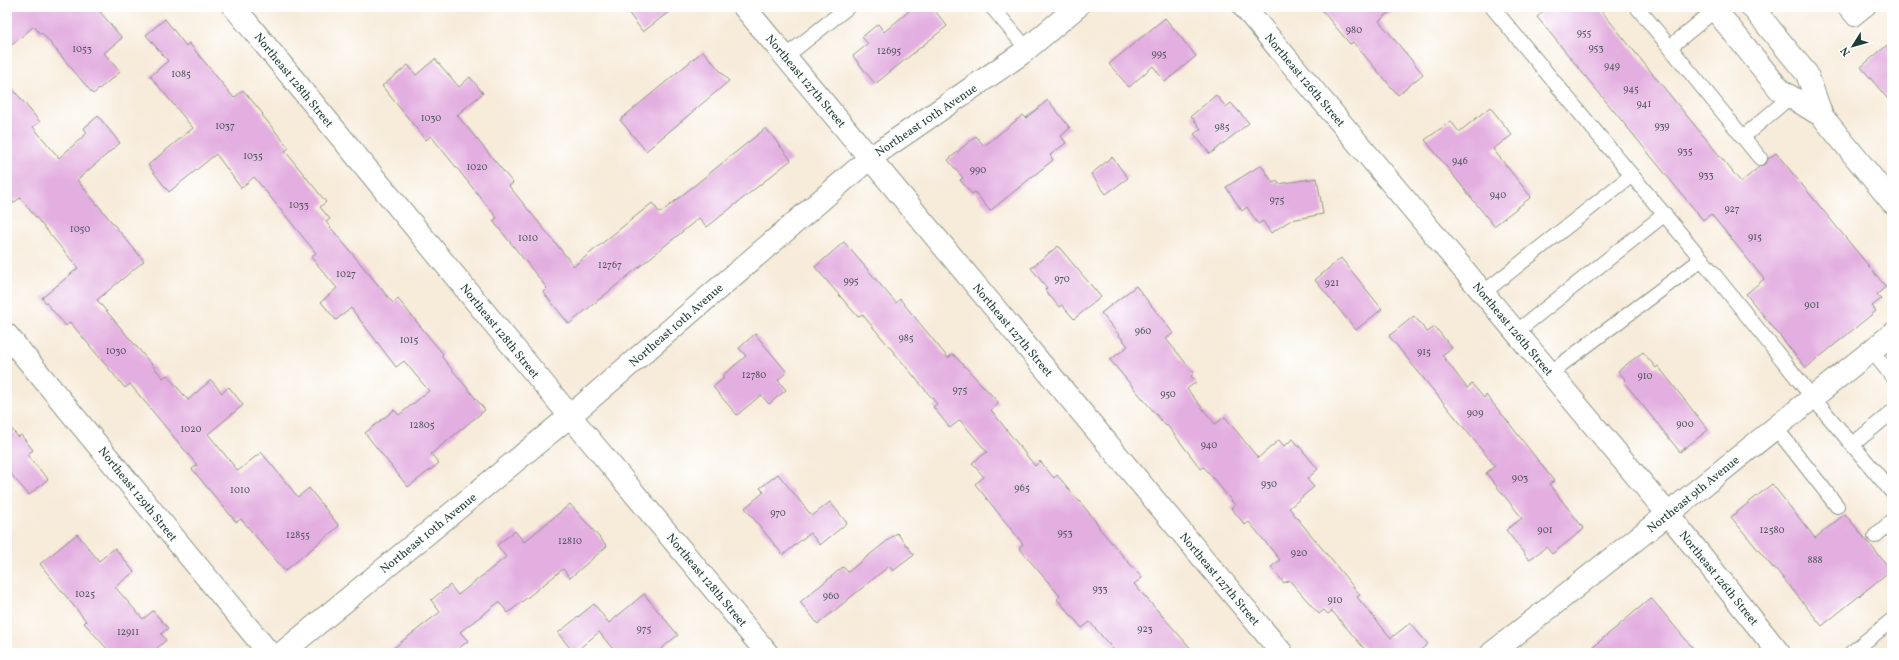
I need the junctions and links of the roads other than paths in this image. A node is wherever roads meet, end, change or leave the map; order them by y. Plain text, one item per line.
1 (234, 7) edge
2 (744, 7) edge
3 (848, 7) edge
4 (992, 7) edge
5 (1077, 7) edge
6 (1492, 7) edge
7 (1637, 7) edge
8 (1752, 7) edge
9 (1844, 7) edge
10 (1869, 7) edge
11 (1714, 8) edge
12 (1252, 10) edge
13 (1670, 47) junction
14 (1027, 49) junction
15 (785, 57) junction
16 (1790, 97) junction
17 (1822, 116) junction
18 (1743, 136) junction
19 (870, 158) junction
20 (1760, 158) dead end
21 (1632, 175) junction
22 (1892, 202) edge
23 (1665, 214) junction
24 (1702, 259) junction
25 (1483, 293) junction
26 (1516, 332) junction
27 (1892, 334) edge
28 (7, 335) edge
29 (1872, 350) junction
30 (1550, 373) junction
31 (1892, 376) edge
32 (1813, 398) junction
33 (1892, 412) edge
34 (570, 416) junction
35 (1776, 428) junction
36 (1852, 444) junction
37 (1892, 492) edge
38 (1837, 506) dead end
39 (1668, 514) junction
40 (1892, 522) edge
41 (1875, 536) dead end
42 (1892, 620) edge
43 (269, 653) edge
44 (282, 653) edge
45 (768, 653) edge
46 (1282, 653) edge
47 (1492, 653) edge
48 (1779, 653) edge
49 (1851, 653) edge

1 - 34 street, Northeast 128th Street
2 - 15 street, Northeast 127th Street
3 - 15 lane
4 - 14 lane
5 - 14 street, Northeast 10th Avenue
6 - 21 lane
7 - 13 lane
8 - 17 street
9 - 10 lane
11 - 13 lane
11 - 16 street
12 - 25 street, Northeast 126th Street
13 - 18 lane
14 - 19 street, Northeast 10th Avenue
15 - 19 street, Northeast 127th Street
16 - 17 street
16 - 18 lane
17 - 22 street
18 - 20 lane
19 - 34 street, Northeast 10th Avenue
19 - 46 street, Northeast 127th Street
21 - 23 lane
21 - 25 lane
23 - 24 lane
23 - 26 lane
24 - 30 lane
24 - 32 lane
25 - 26 street, Northeast 126th Street
26 - 30 street, Northeast 126th Street
27 - 29 street, Northeast 9th Avenue
28 - 43 street, Northeast 129th Street
29 - 31 lane
29 - 32 street, Northeast 9th Avenue
30 - 39 street, Northeast 126th Street
32 - 35 street, Northeast 9th Avenue
32 - 36 lane
33 - 36 lane
34 - 44 street, Northeast 10th Avenue
34 - 45 street, Northeast 128th Street
35 - 38 lane
35 - 39 street, Northeast 9th Avenue
36 - 37 lane
39 - 47 street, Northeast 9th Avenue
39 - 48 street, Northeast 126th Street
40 - 41 lane
42 - 49 lane

